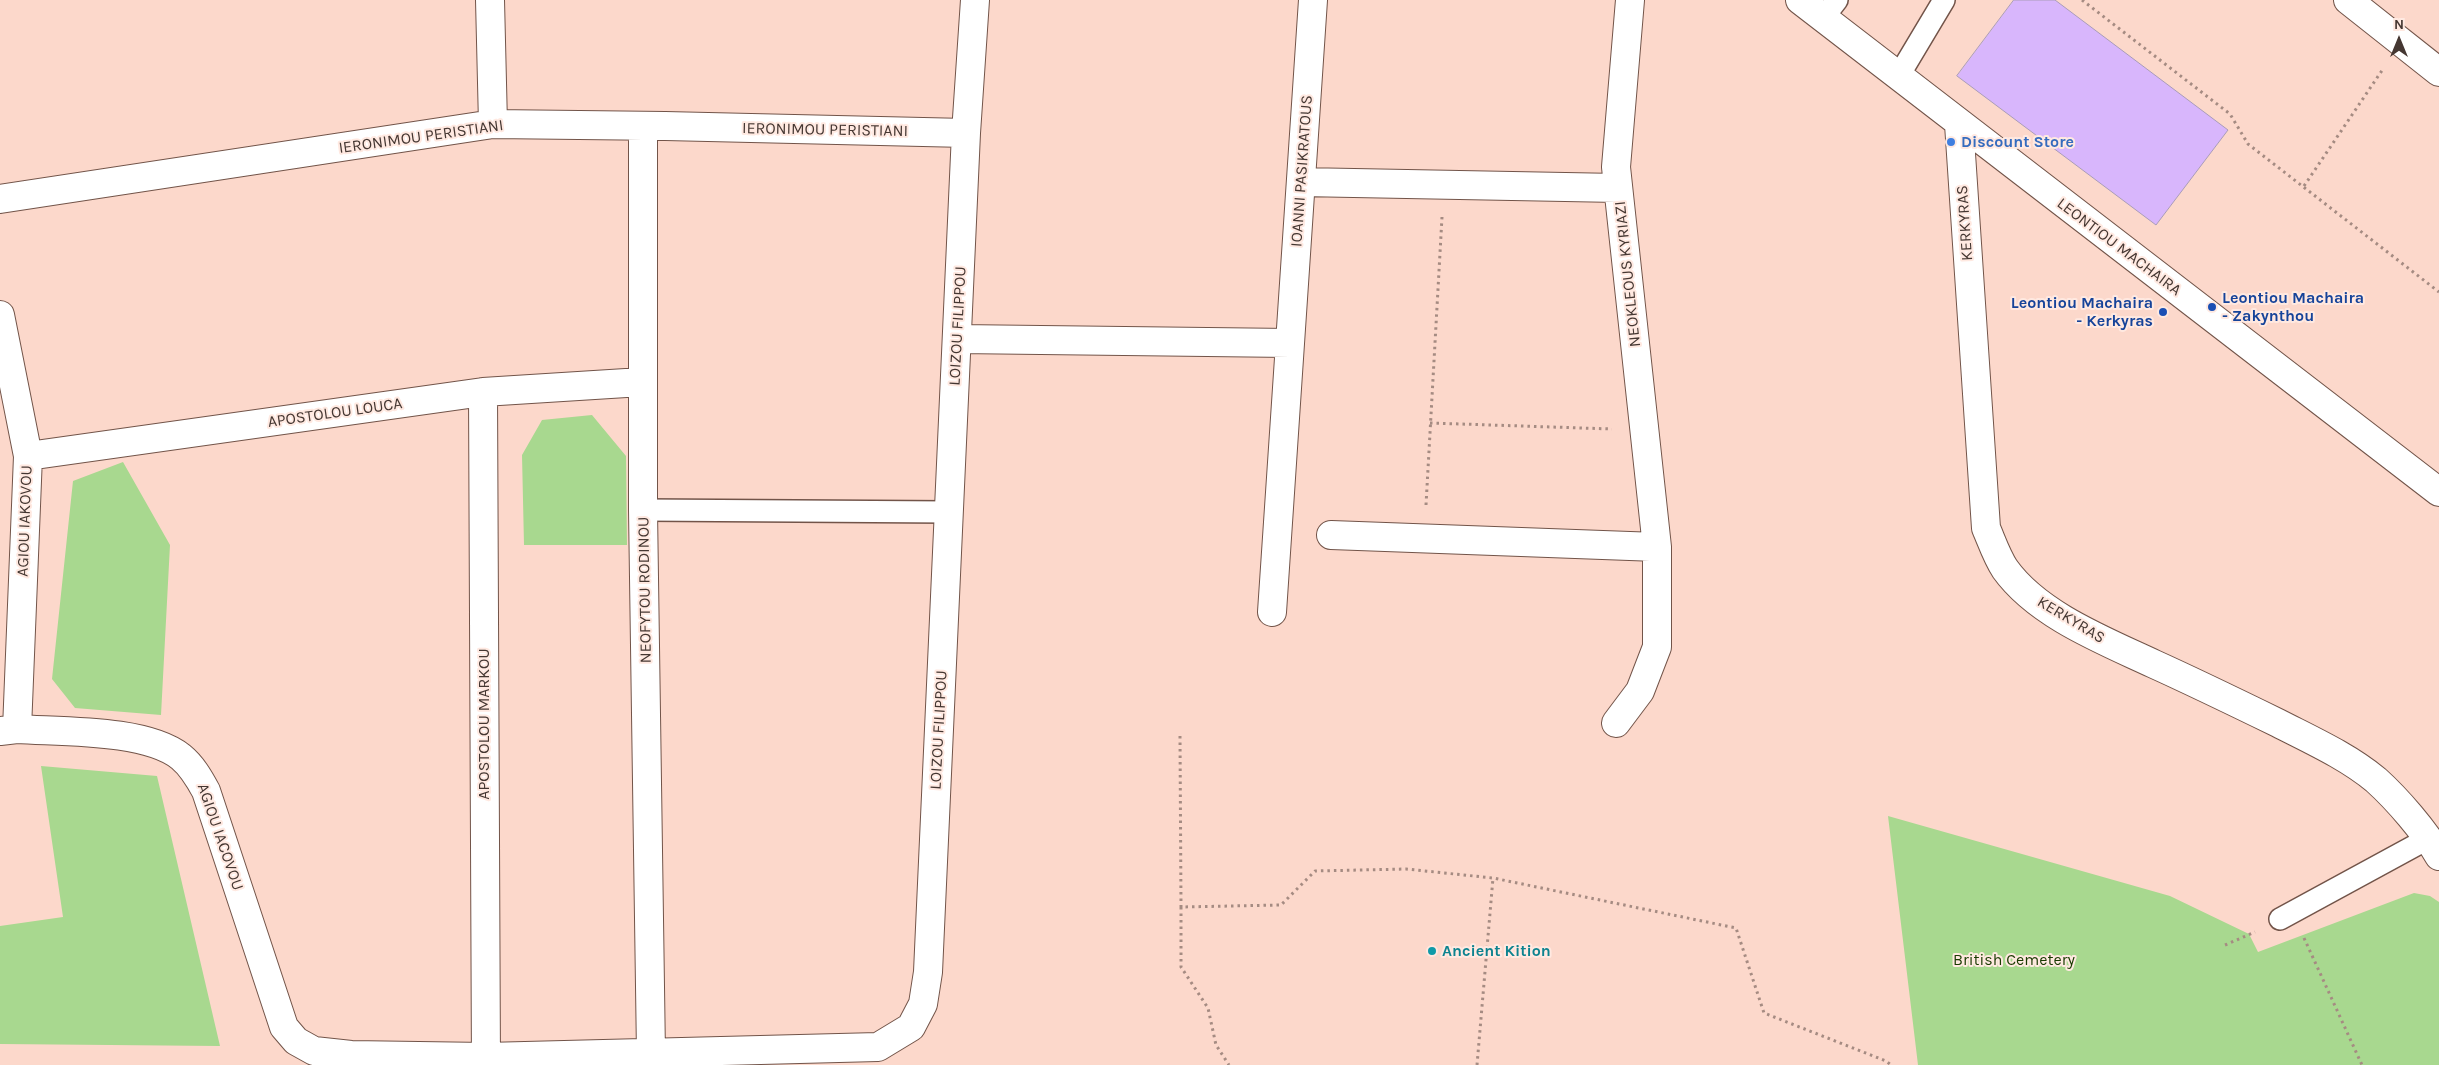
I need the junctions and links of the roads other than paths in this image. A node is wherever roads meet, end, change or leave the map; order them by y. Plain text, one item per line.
1 (490, 0) edge
2 (975, 0) edge
3 (1313, 0) edge
4 (1630, 0) edge
5 (1800, 0) edge
6 (1944, 0) edge
7 (2348, 0) edge
8 (1830, 9) edge
9 (2439, 72) edge
10 (1898, 77) junction
11 (492, 124) junction
12 (1958, 124) junction
13 (643, 127) junction
14 (966, 133) junction
15 (1301, 182) junction
16 (1618, 188) junction
17 (0, 199) edge
18 (0, 316) edge
19 (958, 339) junction
20 (1290, 342) junction
21 (642, 382) junction
22 (483, 392) junction
23 (28, 456) junction
24 (2439, 492) edge
25 (643, 510) junction
26 (949, 512) junction
27 (1331, 535) dead end
28 (1657, 547) junction
29 (1272, 612) dead end
30 (1616, 723) dead end
31 (8, 730) edge
32 (2434, 847) edge
33 (2286, 916) road end
34 (651, 1054) junction
35 (486, 1061) edge

1 - 11 street
2 - 14 street, LOIZOU FILIPPOU
3 - 15 street, IOANNI PASIKRATOUS
4 - 16 street, NEOKLEOUS KYRIAZI
5 - 8 street, LEONTIOU MACHAIRA
6 - 10 lane
7 - 9 street
8 - 10 street, LEONTIOU MACHAIRA
10 - 12 street, LEONTIOU MACHAIRA
11 - 13 street, IERONIMOU PERISTIANI
11 - 17 street, IERONIMOU PERISTIANI
12 - 24 street, LEONTIOU MACHAIRA
12 - 32 street, KERKYRAS
13 - 14 street, IERONIMOU PERISTIANI
13 - 21 street, NEOFYTOU RODINOU
14 - 19 street, LOIZOU FILIPPOU
15 - 16 street
15 - 20 street, IOANNI PASIKRATOUS
16 - 28 street, NEOKLEOUS KYRIAZI
18 - 23 street, AGIOU IAKOVOU
19 - 20 street
19 - 26 street, LOIZOU FILIPPOU
20 - 29 street, IOANNI PASIKRATOUS
21 - 22 street, APOSTOLOU LOUCA
21 - 25 street, NEOFYTOU RODINOU
22 - 23 street, APOSTOLOU LOUCA
22 - 35 street, APOSTOLOU MARKOU
23 - 31 street, AGIOU IAKOVOU
25 - 26 lane
25 - 34 street, NEOFYTOU RODINOU
26 - 34 street, LOIZOU FILIPPOU
27 - 28 street
28 - 30 street, NEOKLEOUS KYRIAZI
31 - 35 street, AGIOU IACOVOU
32 - 33 lane
34 - 35 street, LOIZOU FILIPPOU

